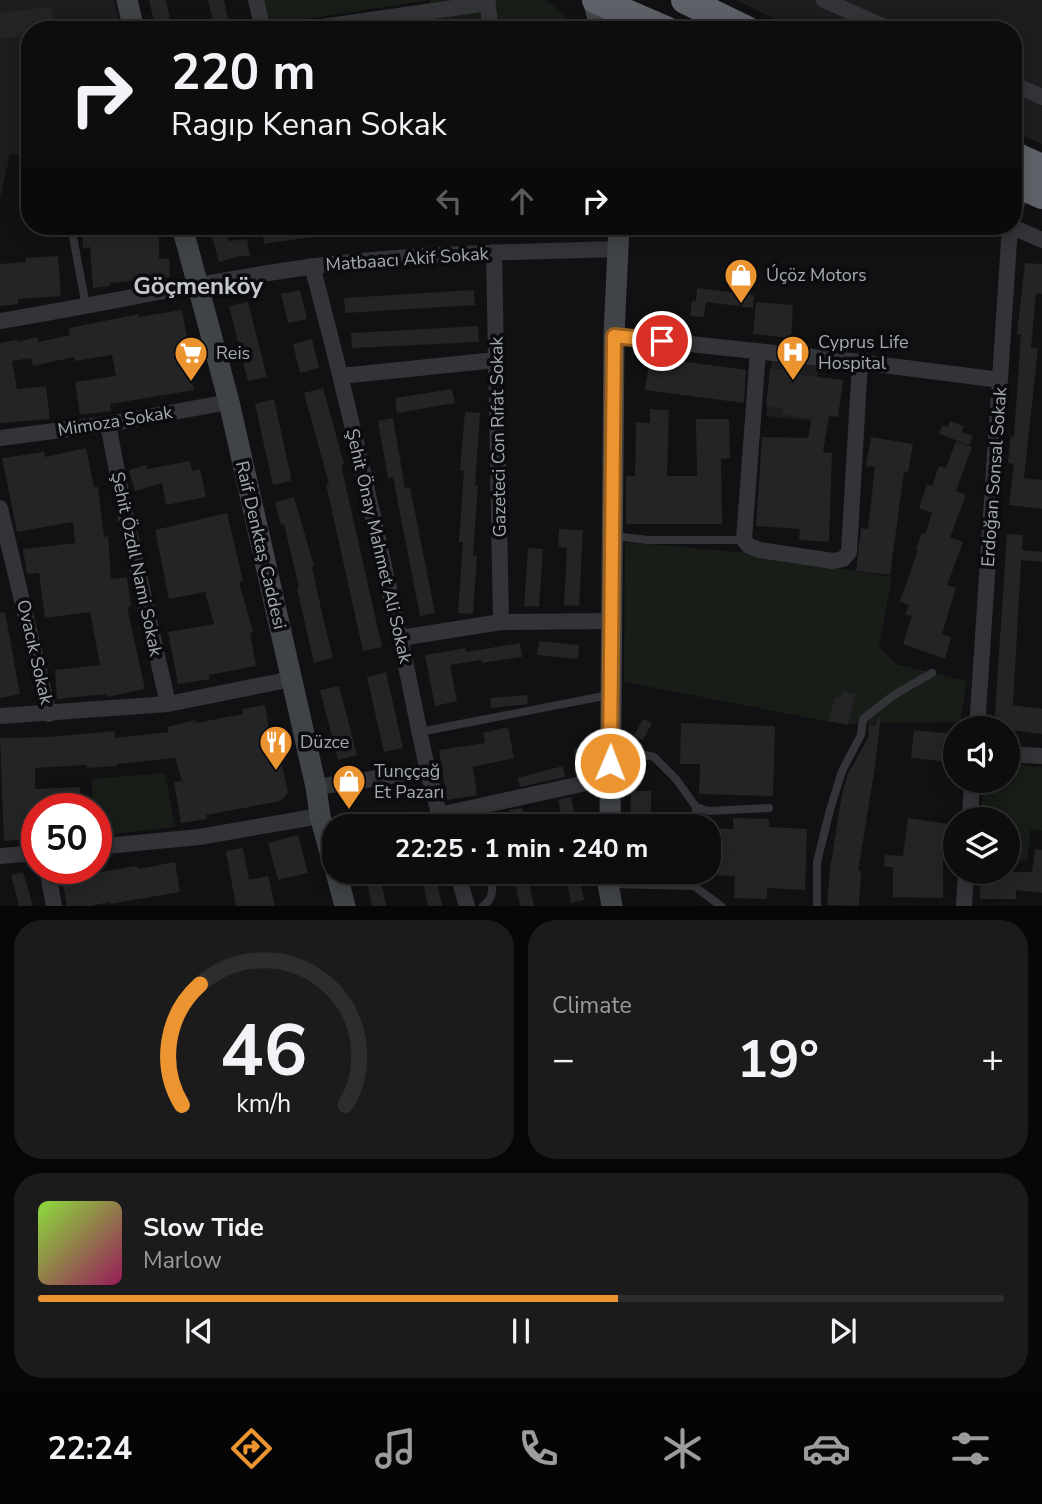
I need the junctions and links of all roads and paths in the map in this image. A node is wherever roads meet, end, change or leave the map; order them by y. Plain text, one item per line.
1 (127, 0) edge
2 (256, 0) edge
3 (595, 0) edge
4 (824, 0) edge
5 (487, 2) edge
6 (696, 3) edge
7 (634, 15) edge
8 (132, 21) edge
9 (261, 21) edge
10 (361, 21) edge
11 (490, 21) edge
12 (599, 21) edge
13 (730, 21) edge
14 (871, 21) edge
15 (1022, 88) edge
16 (1042, 97) edge
17 (1022, 231) edge
18 (73, 235) edge
19 (184, 235) edge
20 (619, 235) edge
21 (1009, 235) edge
22 (1042, 240) edge
23 (617, 249) junction
24 (494, 252) junction
25 (312, 267) junction
26 (198, 284) junction
27 (86, 306) junction
28 (0, 321) edge
29 (614, 336) junction
30 (758, 351) junction
31 (496, 360) junction
32 (860, 362) junction
33 (341, 376) junction
34 (1000, 380) junction
35 (229, 402) junction
36 (108, 424) junction
37 (0, 438) edge
38 (0, 508) edge
39 (612, 536) junction
40 (744, 540) junction
41 (5, 550) edge
42 (611, 621) junction
43 (502, 622) junction
44 (400, 638) junction
45 (932, 673) dead end
46 (292, 679) junction
47 (611, 695) junction
48 (168, 704) junction
49 (49, 714) junction
50 (0, 716) edge
51 (978, 716) edge
52 (420, 732) junction
53 (610, 747) junction
54 (1020, 755) edge
55 (1042, 756) edge
56 (427, 771) junction
57 (609, 778) junction
58 (316, 787) junction
59 (481, 806) junction
60 (696, 807) junction
61 (769, 808) dead end
62 (439, 814) edge
63 (458, 814) edge
64 (482, 814) edge
65 (610, 814) edge
66 (696, 814) edge
67 (320, 816) junction
68 (322, 823) edge
69 (112, 845) edge
70 (21, 854) edge
71 (0, 856) edge
72 (50, 884) edge
73 (339, 884) edge
74 (461, 884) edge
75 (492, 884) edge
76 (609, 884) edge
77 (672, 884) edge
78 (965, 884) edge
79 (694, 886) joint
80 (54, 905) edge
81 (345, 905) edge
82 (467, 905) edge
83 (483, 905) edge
84 (612, 905) edge
85 (720, 905) edge
86 (817, 905) edge
87 (964, 905) edge

1 - 8 street
2 - 9 street
3 - 7 highway
3 - 12 street
4 - 14 street
5 - 10 street
5 - 11 street
6 - 13 highway
15 - 16 street
17 - 22 street
18 - 27 lane
19 - 26 street, Raif Denktaş Caddesi
20 - 23 street
21 - 34 street, Erdoğan Sonsal Sokak
23 - 24 street, Matbaacı Akif Sokak
23 - 29 street
24 - 25 street, Matbaacı Akif Sokak
24 - 31 street, Gazeteci Con Rıfat Sokak
25 - 26 street, Matbaacı Akif Sokak
25 - 33 street, Şehit Önay Mahmet Ali Sokak
26 - 27 street, Matbaacı Akif Sokak
26 - 35 street, Raif Denktaş Caddesi
27 - 28 street, Matbaacı Akif Sokak
29 - 30 street
29 - 39 street
30 - 32 street
30 - 40 street
31 - 33 street
31 - 43 street, Gazeteci Con Rıfat Sokak
32 - 34 street
32 - 40 street
33 - 44 street, Şehit Önay Mahmet Ali Sokak
34 - 51 street, Erdoğan Sonsal Sokak
35 - 36 street, Mimoza Sokak
35 - 46 street, Raif Denktaş Caddesi
36 - 37 street, Mimoza Sokak
36 - 48 street, Şehit Özdıl Nami Sokak
38 - 41 street, Ovacık Sokak
39 - 40 lane
39 - 42 street
41 - 49 street, Ovacık Sokak
42 - 43 street
42 - 47 street
43 - 44 street
44 - 52 street, Şehit Önay Mahmet Ali Sokak
45 - 86 lane
46 - 48 street
46 - 58 street, Raif Denktaş Caddesi
47 - 52 lane
47 - 53 street
48 - 49 street
49 - 50 street
52 - 56 street, Şehit Önay Mahmet Ali Sokak
53 - 57 street
53 - 60 lane
54 - 55 street
56 - 58 street
56 - 62 street, Şehit Önay Mahmet Ali Sokak
57 - 59 street
57 - 65 street
58 - 67 street, Raif Denktaş Caddesi
59 - 63 street
59 - 64 lane
60 - 61 lane
60 - 66 lane
67 - 68 street, Raif Denktaş Caddesi
67 - 69 street
70 - 71 street
72 - 80 street
73 - 81 street, Raif Denktaş Caddesi
74 - 82 street
75 - 83 lane
76 - 84 street
77 - 79 lane
78 - 87 street
79 - 85 lane

